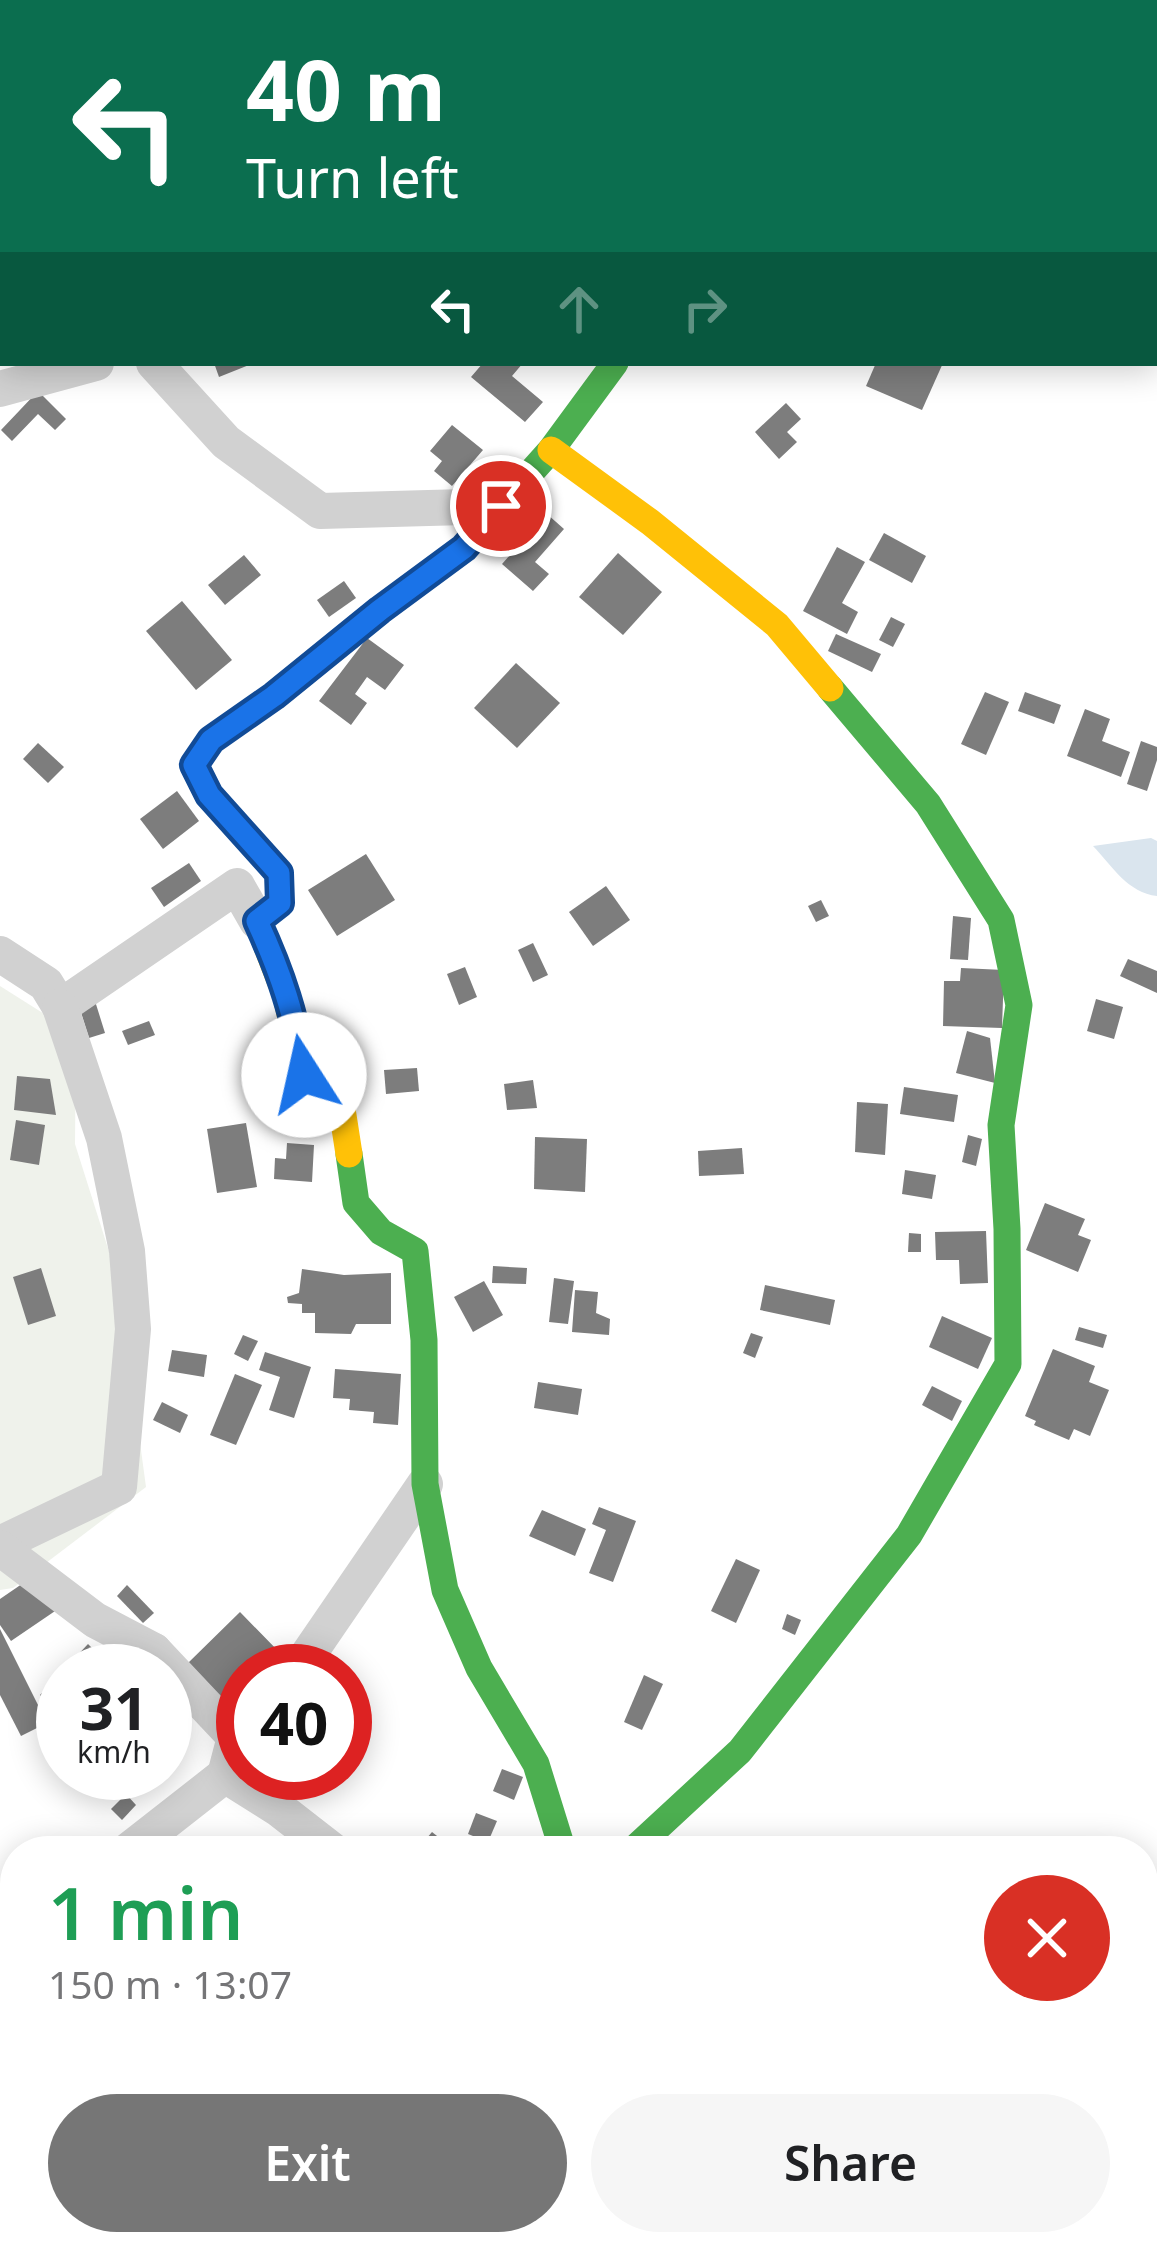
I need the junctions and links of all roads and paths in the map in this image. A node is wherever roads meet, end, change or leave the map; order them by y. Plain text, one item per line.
1 (85, 366) edge
2 (157, 366) edge
3 (613, 366) edge
4 (0, 389) edge
5 (550, 450) junction
6 (501, 506) junction
7 (257, 921) junction
8 (0, 954) edge
9 (60, 1006) junction
10 (425, 1484) junction
11 (0, 1546) edge
12 (124, 1644) edge
13 (315, 1644) edge
14 (192, 1701) edge
15 (216, 1721) edge
16 (216, 1777) edge
17 (270, 1800) edge
18 (146, 1836) edge
19 (314, 1836) edge
20 (558, 1836) edge
21 (648, 1836) edge

1 - 4 street
2 - 6 street
3 - 5 street
5 - 6 street
5 - 21 street
6 - 7 street
7 - 9 street
7 - 10 street
8 - 9 street
9 - 11 street
10 - 13 street
10 - 20 street
11 - 12 street
14 - 15 street
16 - 18 street
17 - 19 street

